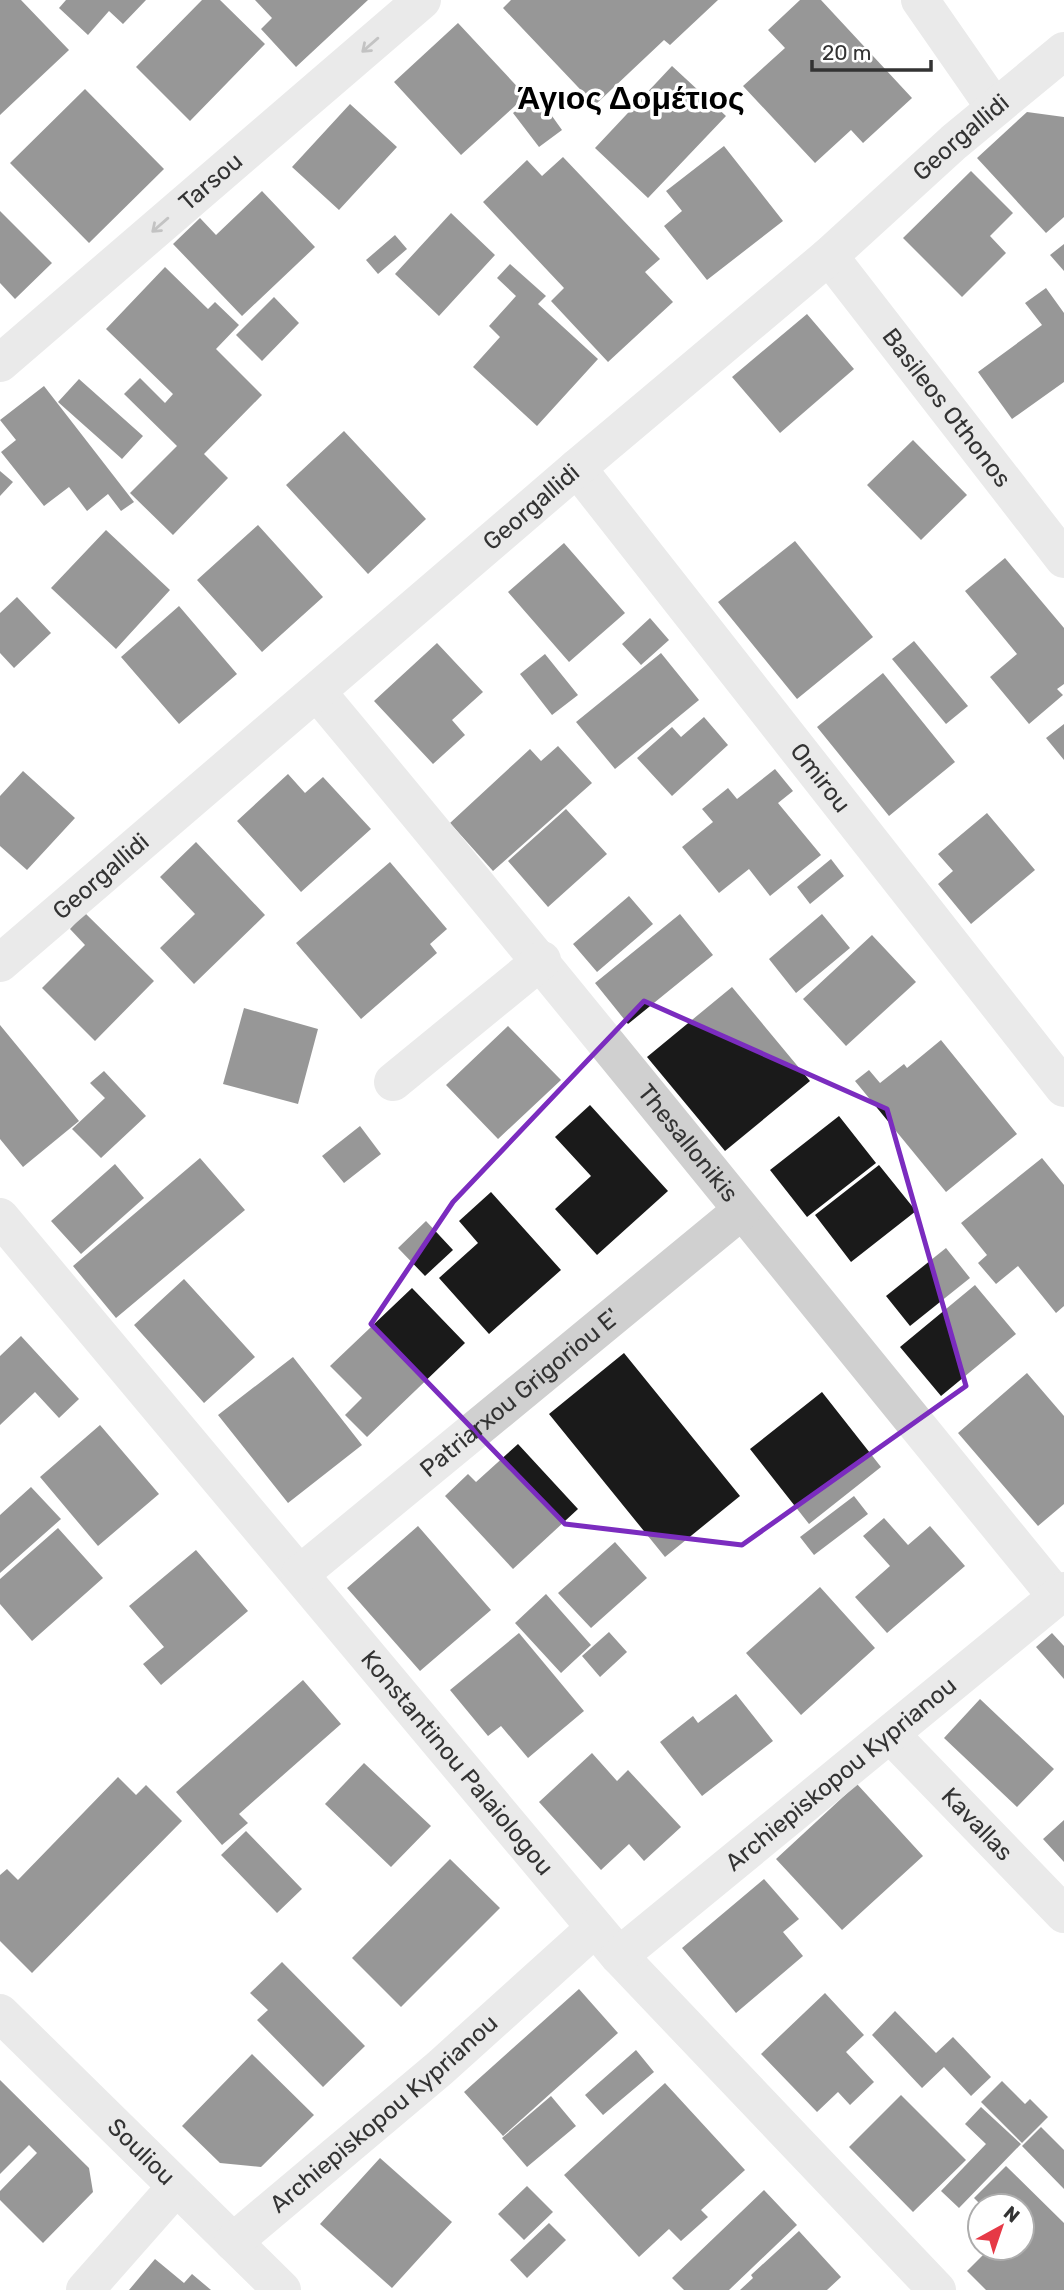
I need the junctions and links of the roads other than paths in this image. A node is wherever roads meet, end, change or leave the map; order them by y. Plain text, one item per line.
1 (422, 0) edge
2 (920, 0) edge
3 (1064, 51) edge
4 (995, 108) junction
5 (829, 256) junction
6 (0, 363) edge
7 (577, 468) junction
8 (1064, 559) edge
9 (317, 692) junction
10 (542, 960) junction
11 (0, 963) edge
12 (393, 1082) dead end
13 (1064, 1088) edge
14 (741, 1211) junction
15 (0, 1217) edge
16 (300, 1574) junction
17 (1060, 1594) edge
18 (891, 1735) junction
19 (1064, 1914) edge
20 (595, 1928) junction
21 (619, 1956) junction
22 (0, 2013) edge
23 (175, 2188) junction
24 (233, 2242) junction
25 (85, 2290) edge
26 (282, 2290) edge
27 (937, 2290) edge

1 -> 6 street, Tarsou
2 - 4 street
3 - 4 street, Georgallidi
4 - 5 street, Georgallidi
5 - 7 street, Georgallidi
5 - 8 street, Basileos Othonos
7 - 9 street, Georgallidi
7 - 13 street, Omirou
9 - 10 street, Thesallonikis
9 - 11 street, Georgallidi
10 - 12 street
10 - 14 street, Thesallonikis
14 - 16 street, Patriarxou Grigoriou E'
14 - 17 street, Thesallonikis
15 - 16 street, Konstantinou Palaiologou
16 - 20 street, Konstantinou Palaiologou
17 - 18 street, Archiepiskopou Kyprianou
18 - 19 street, Kavallas
18 - 21 street, Archiepiskopou Kyprianou
20 - 21 street, Konstantinou Palaiologou
20 - 24 street, Archiepiskopou Kyprianou
21 - 27 street, Konstantinou Palaiologou
22 - 23 street, Souliou
23 - 24 street, Souliou
23 - 25 street
24 - 26 street, Souliou

